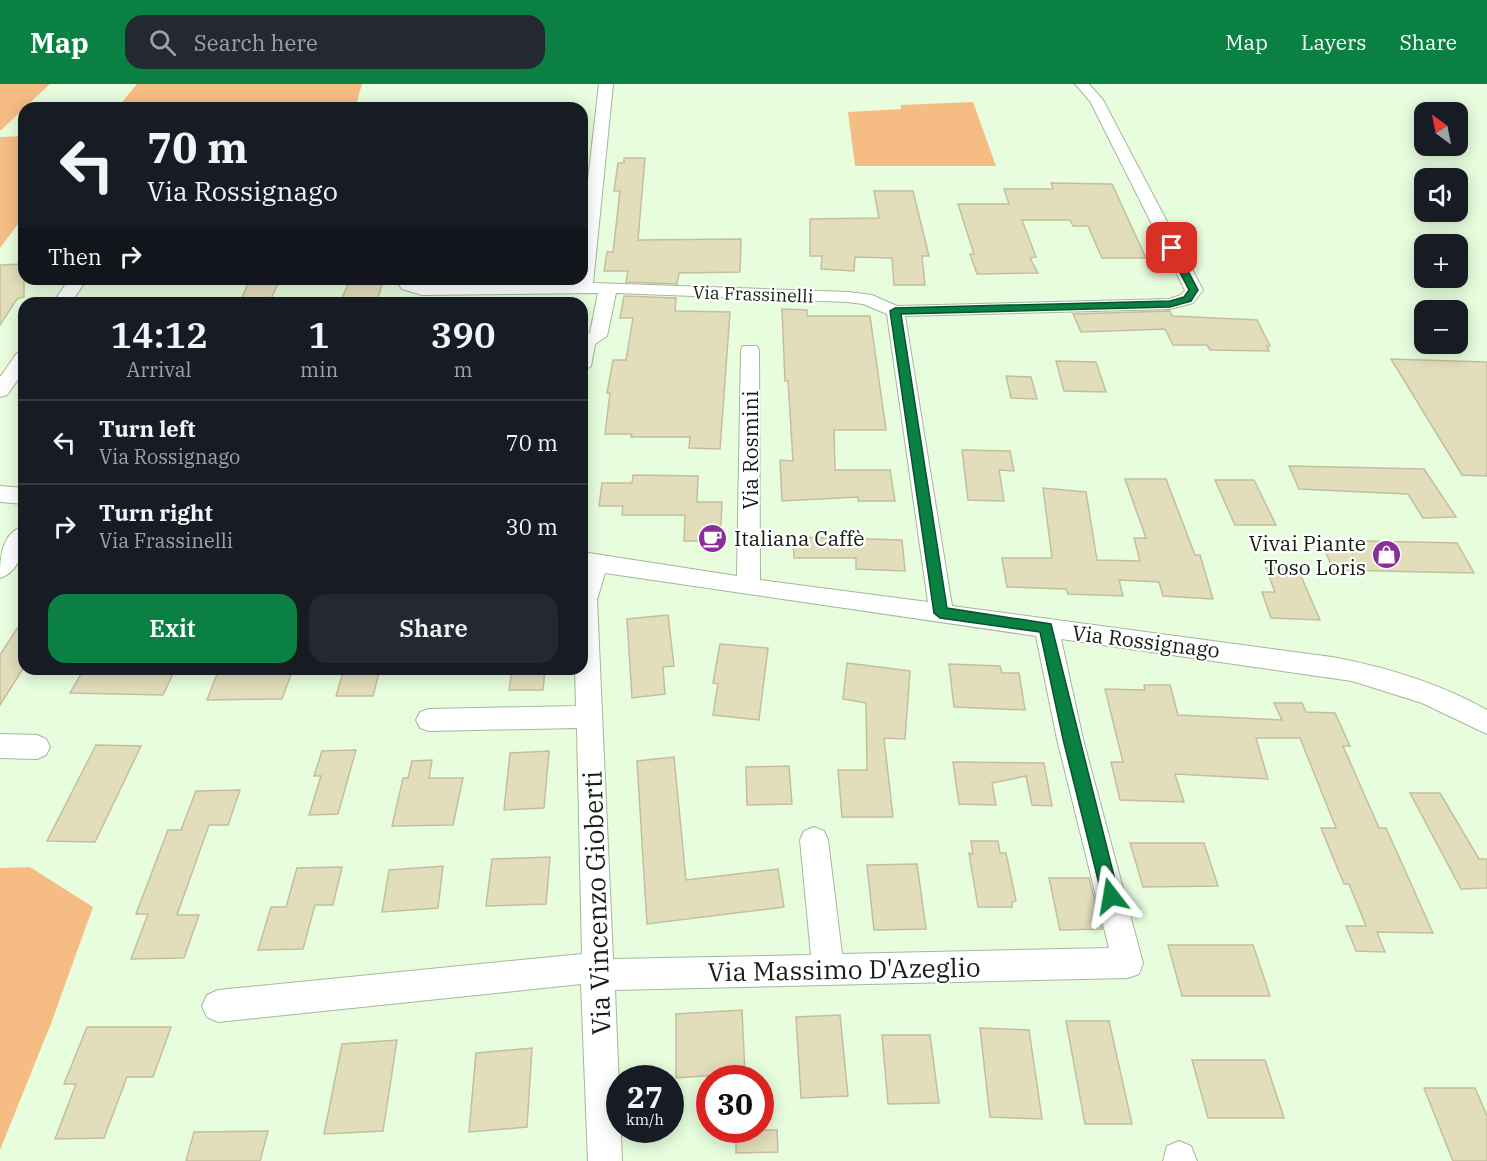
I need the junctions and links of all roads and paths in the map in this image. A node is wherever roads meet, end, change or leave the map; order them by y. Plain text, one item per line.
1 (606, 84) edge
2 (1082, 84) edge
3 (588, 251) edge
4 (408, 285) edge
5 (584, 285) edge
6 (584, 288) junction
7 (608, 288) junction
8 (895, 311) junction
9 (588, 340) edge
10 (750, 350) dead end
11 (18, 367) edge
12 (0, 391) edge
13 (0, 495) edge
14 (18, 496) edge
15 (18, 542) edge
16 (589, 562) edge
17 (0, 568) edge
18 (748, 587) junction
19 (940, 613) junction
20 (1046, 628) junction
21 (588, 675) edge
22 (589, 717) junction
23 (429, 720) dead end
24 (1487, 723) edge
25 (0, 746) edge
26 (37, 747) dead end
27 (814, 840) dead end
28 (828, 970) junction
29 (598, 975) junction
30 (219, 1006) dead end
31 (605, 1161) edge

1 - 3 street
2 - 8 street, Via Frassinelli
4 - 6 street
5 - 6 street
6 - 7 street
7 - 8 street, Via Frassinelli
7 - 9 street
8 - 19 street
10 - 18 street, Via Rosmini
11 - 12 street
13 - 14 street
15 - 17 street
16 - 18 street, Via Rossignago
18 - 19 street, Via Rossignago
19 - 20 street, Via Rossignago
20 - 24 street, Via Rossignago
20 - 28 street, Via Massimo D'Azeglio
21 - 22 street, Via Vincenzo Gioberti
22 - 23 street
22 - 29 street, Via Vincenzo Gioberti
25 - 26 street
27 - 28 street
28 - 29 street, Via Massimo D'Azeglio
29 - 30 street, Via Massimo D'Azeglio
29 - 31 street, Via Vincenzo Gioberti

